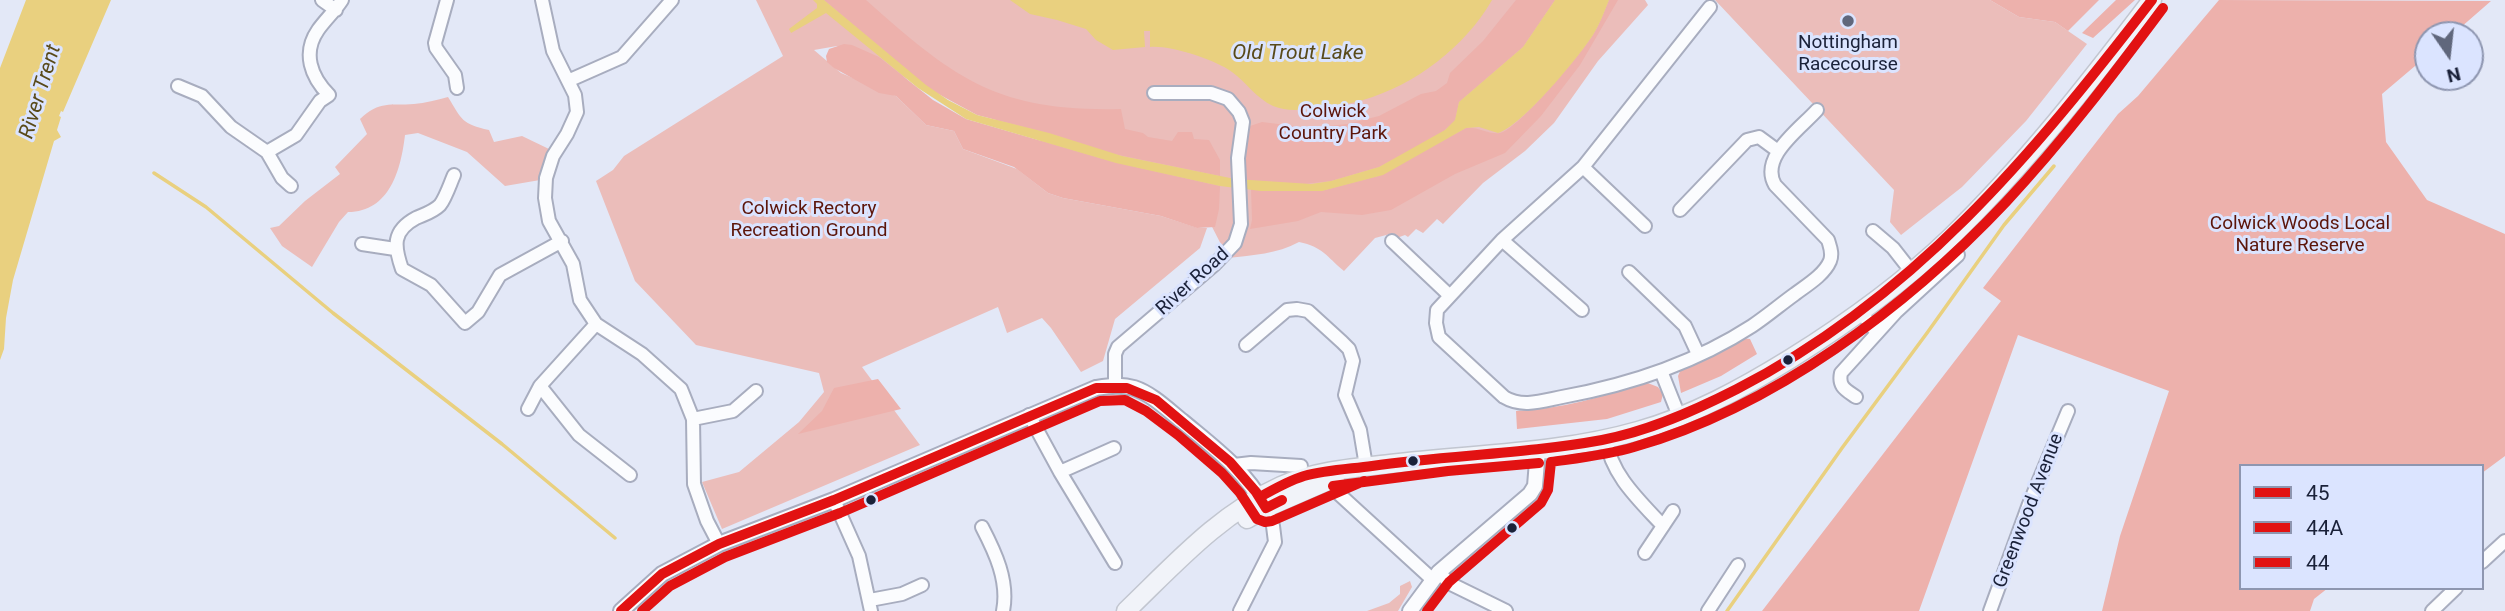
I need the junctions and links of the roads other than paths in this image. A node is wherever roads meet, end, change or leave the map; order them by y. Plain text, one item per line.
1 (322, 0) edge
2 (447, 0) edge
3 (542, 0) edge
4 (673, 0) edge
5 (2152, 0) edge
6 (339, 5) edge
7 (1710, 7) dead end
8 (569, 80) junction
9 (178, 86) dead end
10 (457, 88) dead end
11 (1154, 97) dead end
12 (1817, 110) dead end
13 (1778, 151) junction
14 (267, 152) junction
15 (1583, 167) junction
16 (454, 175) dead end
17 (291, 186) dead end
18 (1679, 210) dead end
19 (1645, 226) dead end
20 (1873, 231) dead end
21 (1502, 240) junction
22 (562, 241) junction
23 (1399, 243) dead end
24 (362, 244) dead end
25 (395, 249) junction
26 (1956, 260) dead end
27 (1911, 271) junction
28 (1629, 272) dead end
29 (1449, 295) junction
30 (1579, 302) dead end
31 (1860, 312) junction
32 (596, 324) junction
33 (1877, 333) junction
34 (1246, 345) dead end
35 (1698, 354) junction
36 (1661, 371) junction
37 (1115, 385) junction
38 (540, 386) junction
39 (756, 391) dead end
40 (1856, 397) dead end
41 (528, 409) dead end
42 (2068, 411) dead end
43 (1029, 415) junction
44 (1679, 416) junction
45 (693, 419) junction
46 (1606, 439) junction
47 (1114, 448) dead end
48 (1538, 449) junction
49 (1234, 465) junction
50 (1301, 466) dead end
51 (1362, 467) junction
52 (1060, 472) junction
53 (631, 475) dead end
54 (1339, 494) dead end
55 (834, 500) junction
56 (1263, 503) junction
57 (1673, 511) dead end
58 (1663, 526) junction
59 (982, 527) dead end
60 (2505, 541) edge
61 (719, 544) junction
62 (1645, 553) dead end
63 (1114, 554) dead end
64 (2484, 560) edge
65 (1738, 565) dead end
66 (1436, 576) junction
67 (922, 585) dead end
68 (2454, 590) edge
69 (871, 605) edge
70 (621, 611) edge
71 (1003, 611) edge
72 (1126, 611) edge
73 (1240, 611) edge
74 (1410, 611) edge
75 (1506, 611) edge
76 (1708, 611) edge
77 (1990, 611) edge
78 (2432, 611) edge

1 - 6 street
2 - 10 street
3 - 8 street
4 - 8 street
5 - 27 main road
6 - 14 street
7 - 15 street
8 - 22 street
9 - 14 street
11 - 37 street, River Road
12 - 13 street
13 - 18 street
13 - 35 street
14 - 17 street
15 - 19 street
15 - 21 street
16 - 25 street
20 - 27 street
21 - 29 street
21 - 30 street
22 - 25 street
22 - 32 street
23 - 29 street
24 - 25 street
26 - 33 street
27 - 31 main road
28 - 35 street
29 - 36 street
31 - 33 street
31 - 44 main road
32 - 38 street
32 - 45 street
33 - 40 street
34 - 51 street
35 - 36 street
36 - 44 street
37 - 43 street
37 - 49 street
38 - 41 street
38 - 53 street
39 - 45 street
42 - 77 street, Greenwood Avenue
43 - 52 street
43 - 55 street
44 - 46 main road
45 - 61 street
46 - 48 main road
46 - 58 street
47 - 52 street
48 - 51 main road
48 - 66 street
49 - 50 street
49 - 56 street
51 - 56 main road
52 - 63 street
54 - 66 street
55 - 61 street
55 - 69 street
56 - 72 main road
56 - 73 street
57 - 58 street
58 - 62 street
59 - 71 street
60 - 64 street
61 - 70 street
65 - 76 street
66 - 74 street
66 - 75 street
67 - 69 street
68 - 78 street

